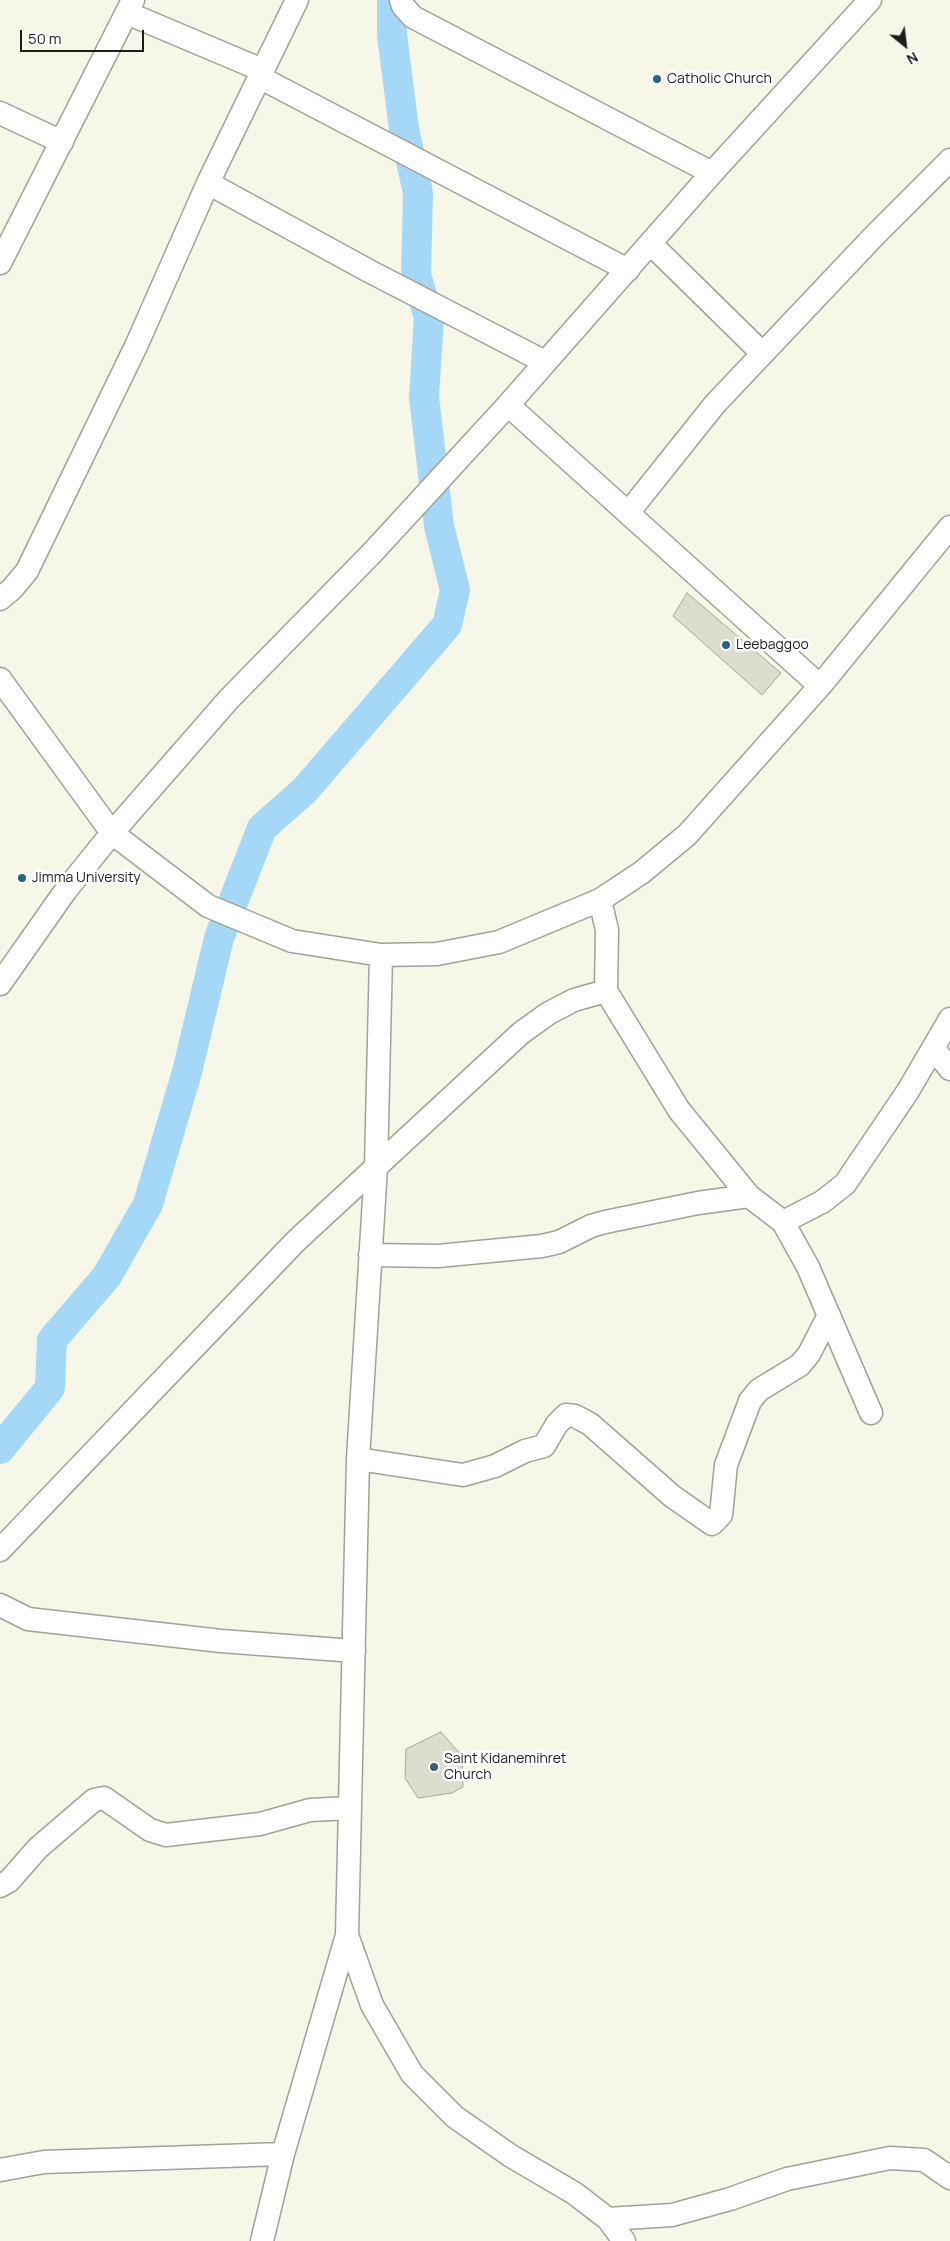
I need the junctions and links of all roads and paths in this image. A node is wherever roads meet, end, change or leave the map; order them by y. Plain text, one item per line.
1 (297, 0) edge
2 (401, 0) edge
3 (870, 0) edge
4 (130, 6) edge
5 (260, 73) junction
6 (0, 114) edge
7 (62, 142) junction
8 (950, 160) edge
9 (712, 173) junction
10 (208, 183) junction
11 (651, 244) junction
12 (0, 263) edge
13 (628, 270) junction
14 (762, 354) junction
15 (545, 362) junction
16 (508, 405) junction
17 (628, 513) junction
18 (949, 531) edge
19 (0, 599) edge
20 (0, 680) edge
21 (820, 686) junction
22 (112, 833) junction
23 (600, 900) junction
24 (381, 955) junction
25 (0, 984) edge
26 (606, 991) junction
27 (950, 1019) edge
28 (934, 1049) junction
29 (950, 1068) edge
30 (376, 1167) junction
31 (750, 1196) junction
32 (783, 1222) junction
33 (370, 1255) junction
34 (829, 1315) junction
35 (872, 1413) dead end
36 (358, 1459) junction
37 (0, 1550) edge
38 (0, 1606) edge
39 (354, 1651) junction
40 (350, 1808) junction
41 (0, 1886) edge
42 (347, 1935) junction
43 (284, 2154) junction
44 (0, 2170) edge
45 (950, 2178) edge
46 (608, 2219) junction
47 (262, 2241) edge
48 (624, 2241) edge

1 - 5 street
2 - 9 street
3 - 9 street
4 - 5 street
4 - 7 street
5 - 10 street
5 - 13 street
6 - 7 street
7 - 12 street
8 - 14 street
9 - 11 street
10 - 15 street
10 - 19 street
11 - 13 street
11 - 14 street
13 - 15 street
14 - 17 street
15 - 16 street
16 - 17 street
16 - 22 street
17 - 21 street
18 - 21 street
20 - 22 street
21 - 23 street
22 - 24 street
22 - 25 street
23 - 24 street
23 - 26 street
24 - 30 street
26 - 30 street
26 - 31 street
27 - 28 street
28 - 29 street
28 - 32 street
30 - 33 street
30 - 37 street
31 - 32 street
31 - 33 street
32 - 34 street
33 - 36 street
34 - 35 street
34 - 36 street
36 - 39 street
38 - 39 street
39 - 40 street
40 - 41 street
40 - 42 street
42 - 43 street
42 - 46 street
43 - 44 street
43 - 47 street
45 - 46 street
46 - 48 street

